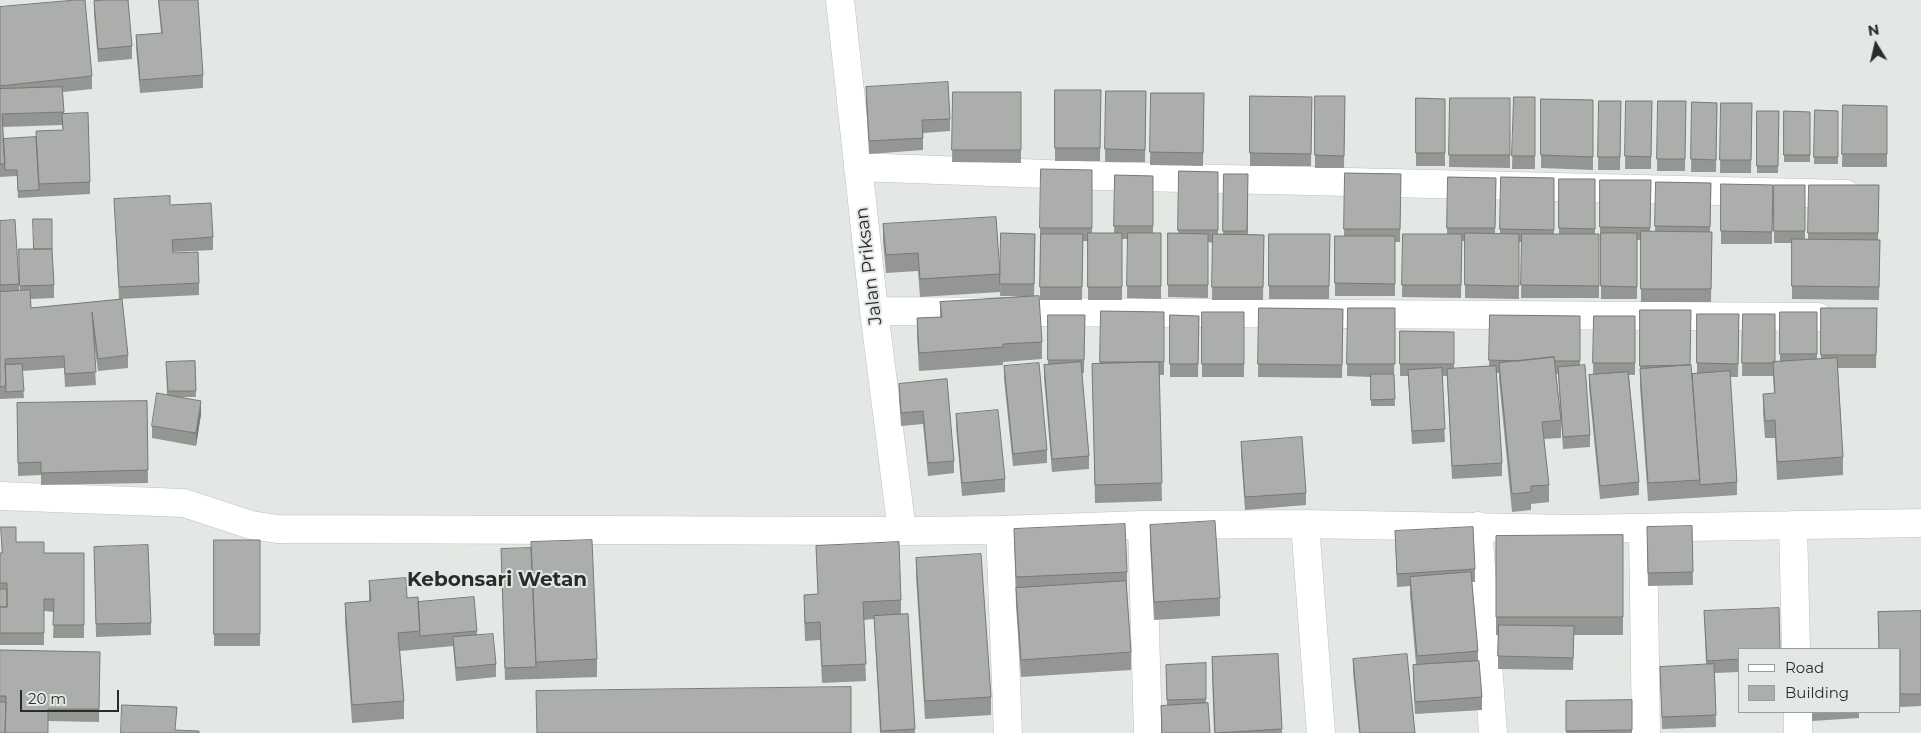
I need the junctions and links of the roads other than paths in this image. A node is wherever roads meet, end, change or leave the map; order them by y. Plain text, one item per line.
1 (840, 0) edge
2 (858, 167) junction
3 (1867, 194) edge
4 (874, 311) junction
5 (1818, 317) edge
6 (0, 496) edge
7 (1921, 523) edge
8 (1305, 524) junction
9 (1142, 525) junction
10 (1793, 525) junction
11 (1478, 526) junction
12 (1643, 528) junction
13 (1000, 530) junction
14 (902, 531) junction
15 (1796, 648) edge
16 (1798, 713) edge
17 (1008, 733) edge
18 (1148, 733) edge
19 (1321, 733) edge
20 (1493, 733) edge
21 (1646, 733) edge
22 (1798, 733) edge

1 - 2 street, Jalan Priksan
2 - 3 street
2 - 4 street, Jalan Priksan
4 - 5 street
4 - 14 street, Jalan Priksan
6 - 14 street
7 - 10 street
8 - 9 street
8 - 11 street
8 - 19 street
9 - 13 street
9 - 18 street
10 - 12 street
10 - 15 street
11 - 12 street
11 - 20 street
12 - 21 street
13 - 14 street
13 - 17 street
16 - 22 street

